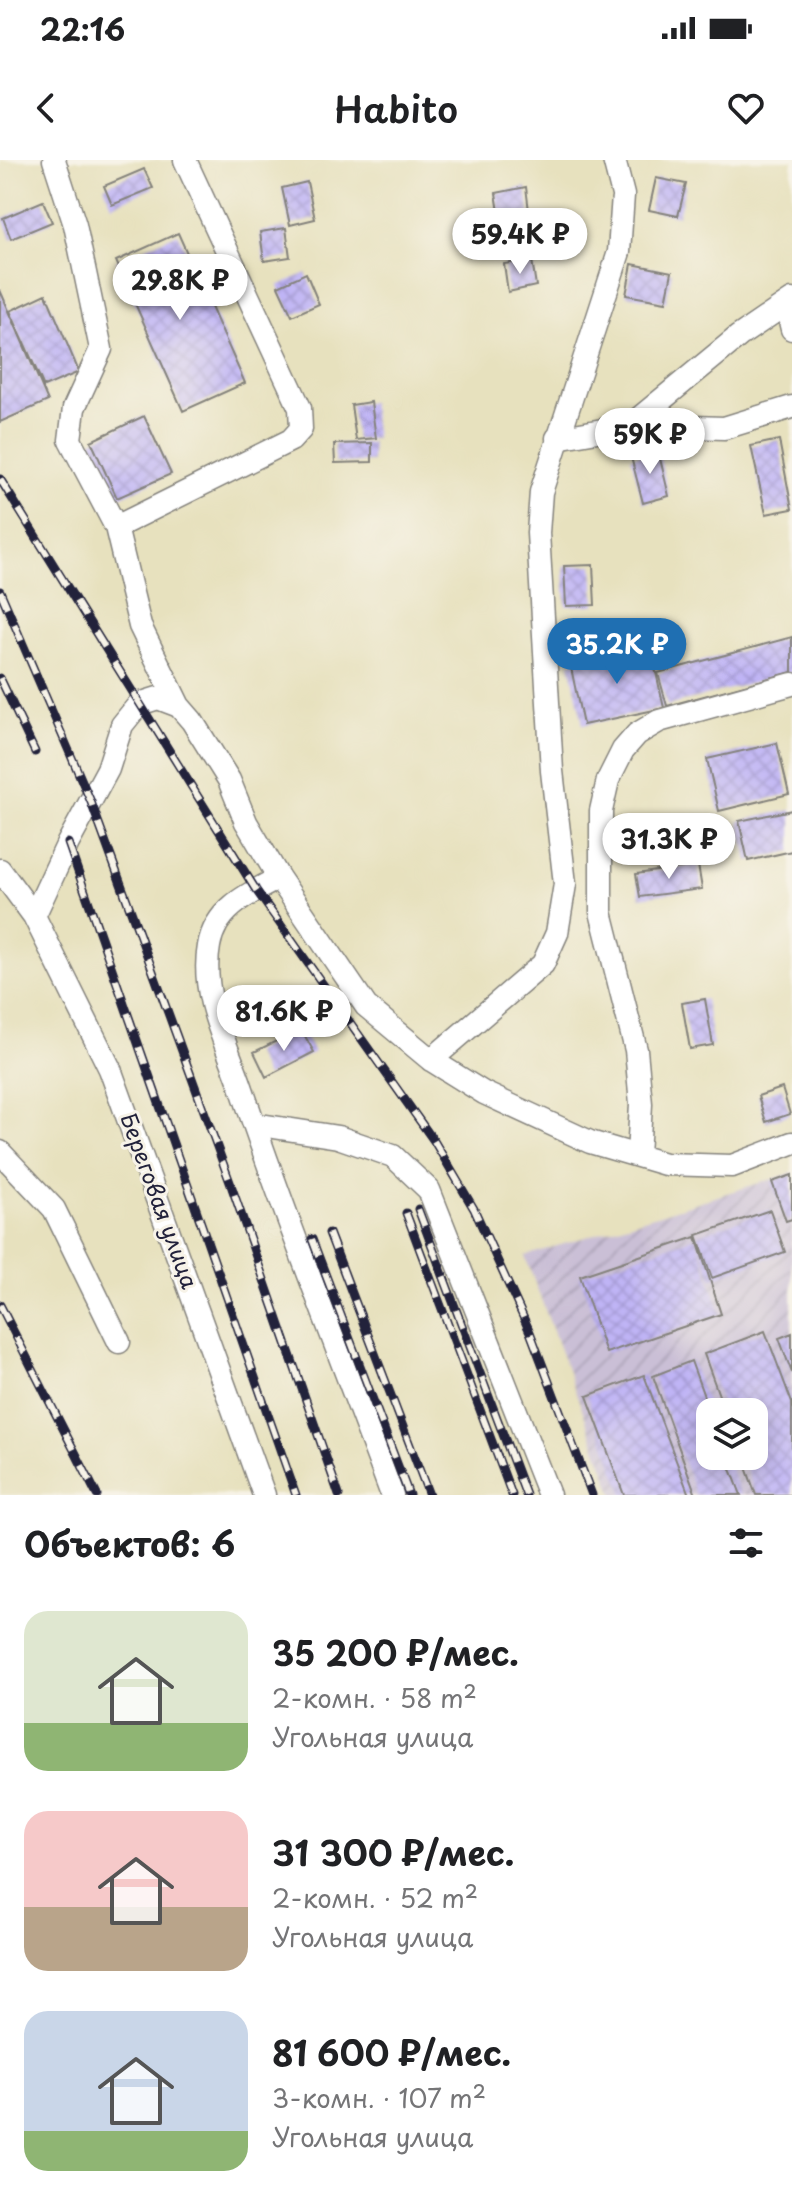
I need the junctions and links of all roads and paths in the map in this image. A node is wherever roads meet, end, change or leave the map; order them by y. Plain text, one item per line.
1 (54, 160) edge
2 (185, 160) edge
3 (614, 160) edge
4 (789, 302) edge
5 (792, 329) edge
6 (792, 407) edge
7 (631, 425) junction
8 (557, 438) junction
9 (116, 527) junction
10 (792, 684) edge
11 (179, 706) junction
12 (2, 877) edge
13 (279, 878) junction
14 (34, 916) junction
15 (431, 1060) junction
16 (254, 1124) junction
17 (792, 1143) edge
18 (0, 1152) edge
19 (638, 1155) junction
20 (119, 1342) dead end
21 (264, 1495) edge
22 (392, 1495) edge
23 (549, 1495) edge

1 - 9 street
2 - 9 street
3 - 8 street
4 - 5 street
4 - 7 street
6 - 7 street
7 - 8 street
8 - 15 street
9 - 11 street
10 - 19 street
11 - 13 street
11 - 14 street
12 - 14 street, Береговая улица
13 - 15 street
13 - 16 street
14 - 21 street, Береговая улица
15 - 19 street
16 - 22 street
16 - 23 street
17 - 19 street
18 - 20 street

